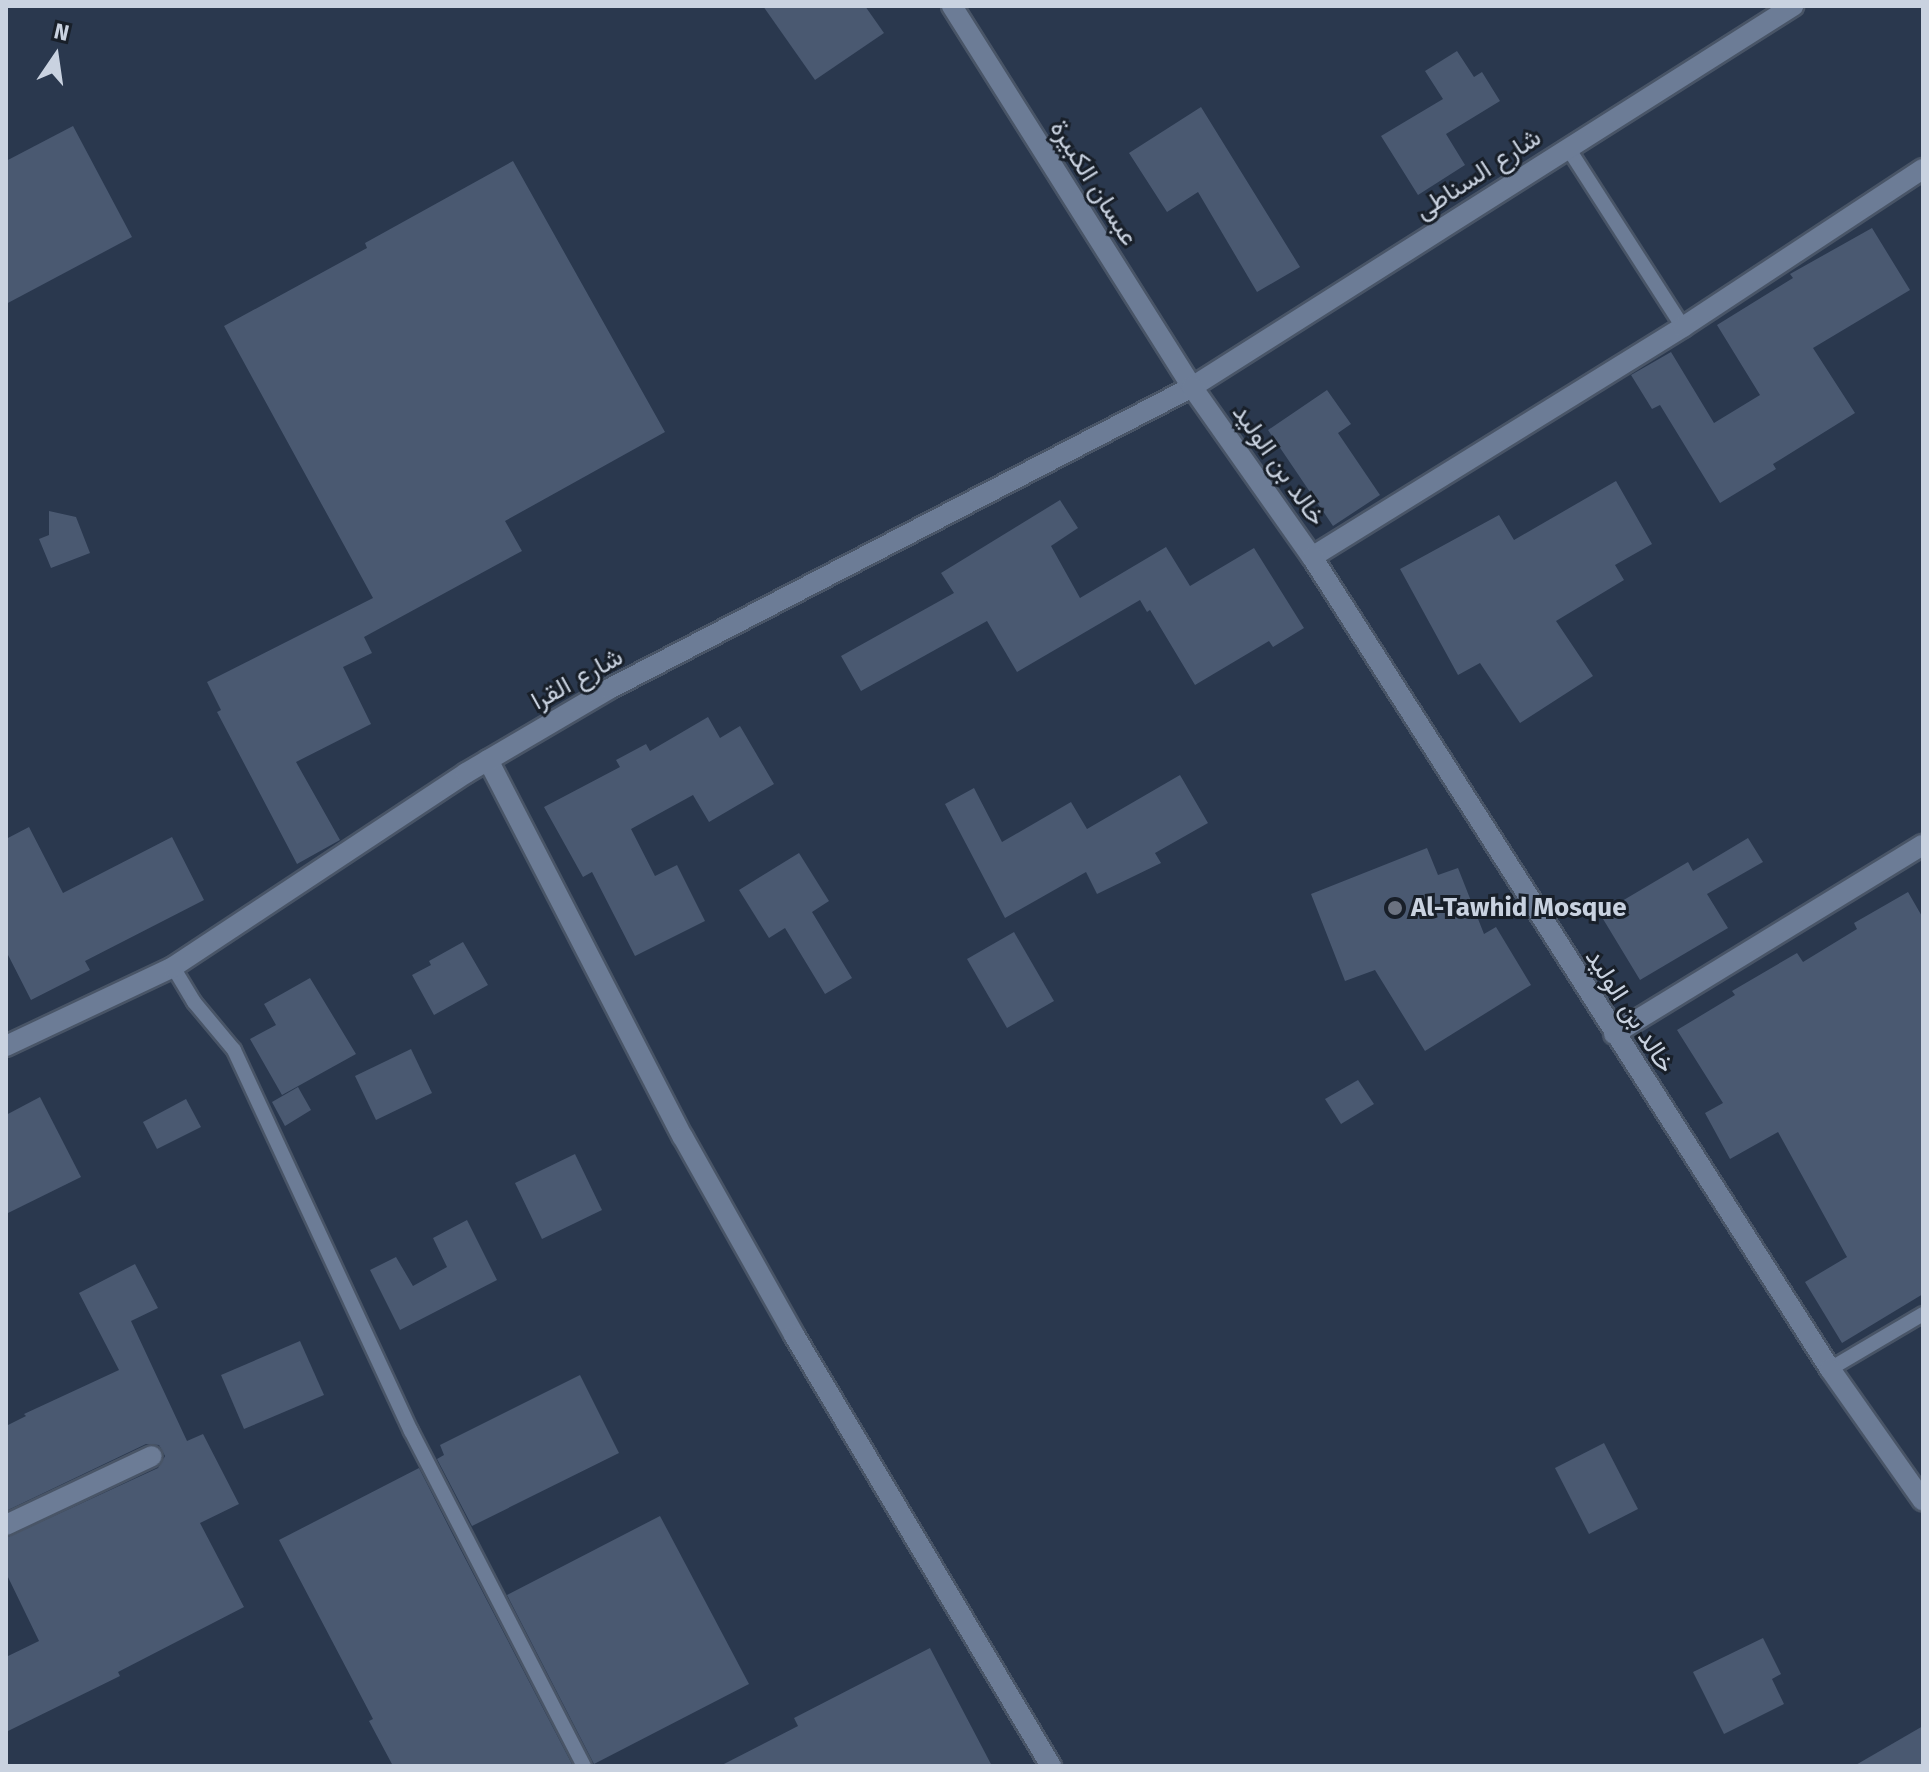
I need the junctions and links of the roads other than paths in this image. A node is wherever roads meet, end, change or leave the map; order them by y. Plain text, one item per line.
1 (952, 6) edge
2 (1793, 6) edge
3 (1568, 148) junction
4 (1923, 169) edge
5 (1683, 327) junction
6 (1192, 387) junction
7 (1312, 557) junction
8 (488, 760) junction
9 (1923, 845) edge
10 (173, 967) junction
11 (1614, 1034) junction
12 (6, 1046) edge
13 (1923, 1314) edge
14 (1830, 1369) junction
15 (152, 1456) dead end
16 (1923, 1501) edge
17 (6, 1525) edge
18 (584, 1766) edge
19 (1051, 1766) edge

1 - 6 street, عبسان الكبيرة
2 - 3 street, شارع السناطى
3 - 5 lane
3 - 6 street, شارع السناطى
4 - 5 street
5 - 7 street
6 - 7 street, خالد بن الوليد
6 - 8 street, شارع القرا
7 - 11 street, خالد بن الوليد
8 - 10 street, شارع القرا
8 - 19 street
9 - 11 street
10 - 12 street, شارع القرا
10 - 18 lane
11 - 14 street, خالد بن الوليد
13 - 14 lane
14 - 16 street, خالد بن الوليد
15 - 17 street

